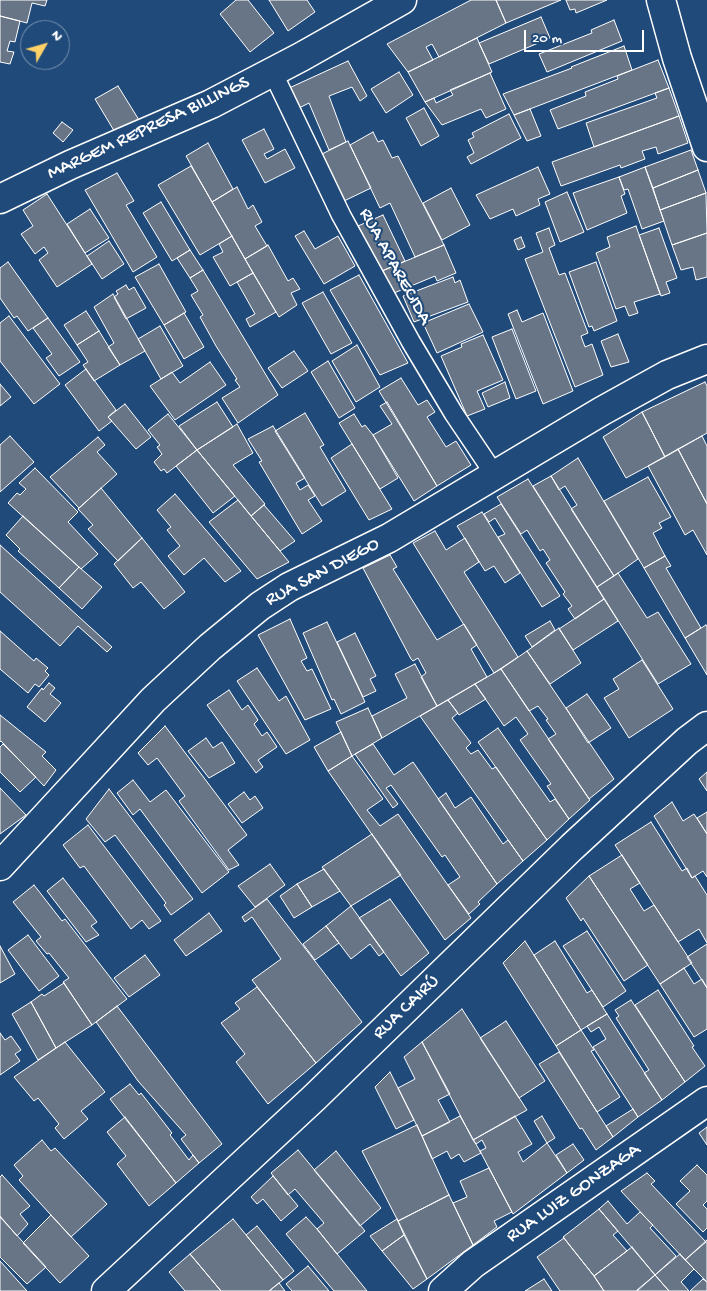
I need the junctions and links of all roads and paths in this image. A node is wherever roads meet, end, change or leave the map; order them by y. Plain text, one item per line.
1 (402, 0) edge
2 (660, 0) edge
3 (272, 71) junction
4 (707, 146) edge
5 (0, 199) edge
6 (707, 359) edge
7 (495, 475) junction
8 (707, 726) edge
9 (0, 866) edge
10 (707, 1101) edge
11 (106, 1291) edge
12 (443, 1291) edge

1 - 3 street, MARGEM REPRESA BILLINGS
2 - 4 street
3 - 5 street, MARGEM REPRESA BILLINGS
3 - 7 lane, RUA APARECIDA
6 - 7 street, RUA SAN DIEGO
7 - 9 street, RUA SAN DIEGO
8 - 11 street, RUA CAIRÚ
10 - 12 street, RUA LUIZ GONZAGA

